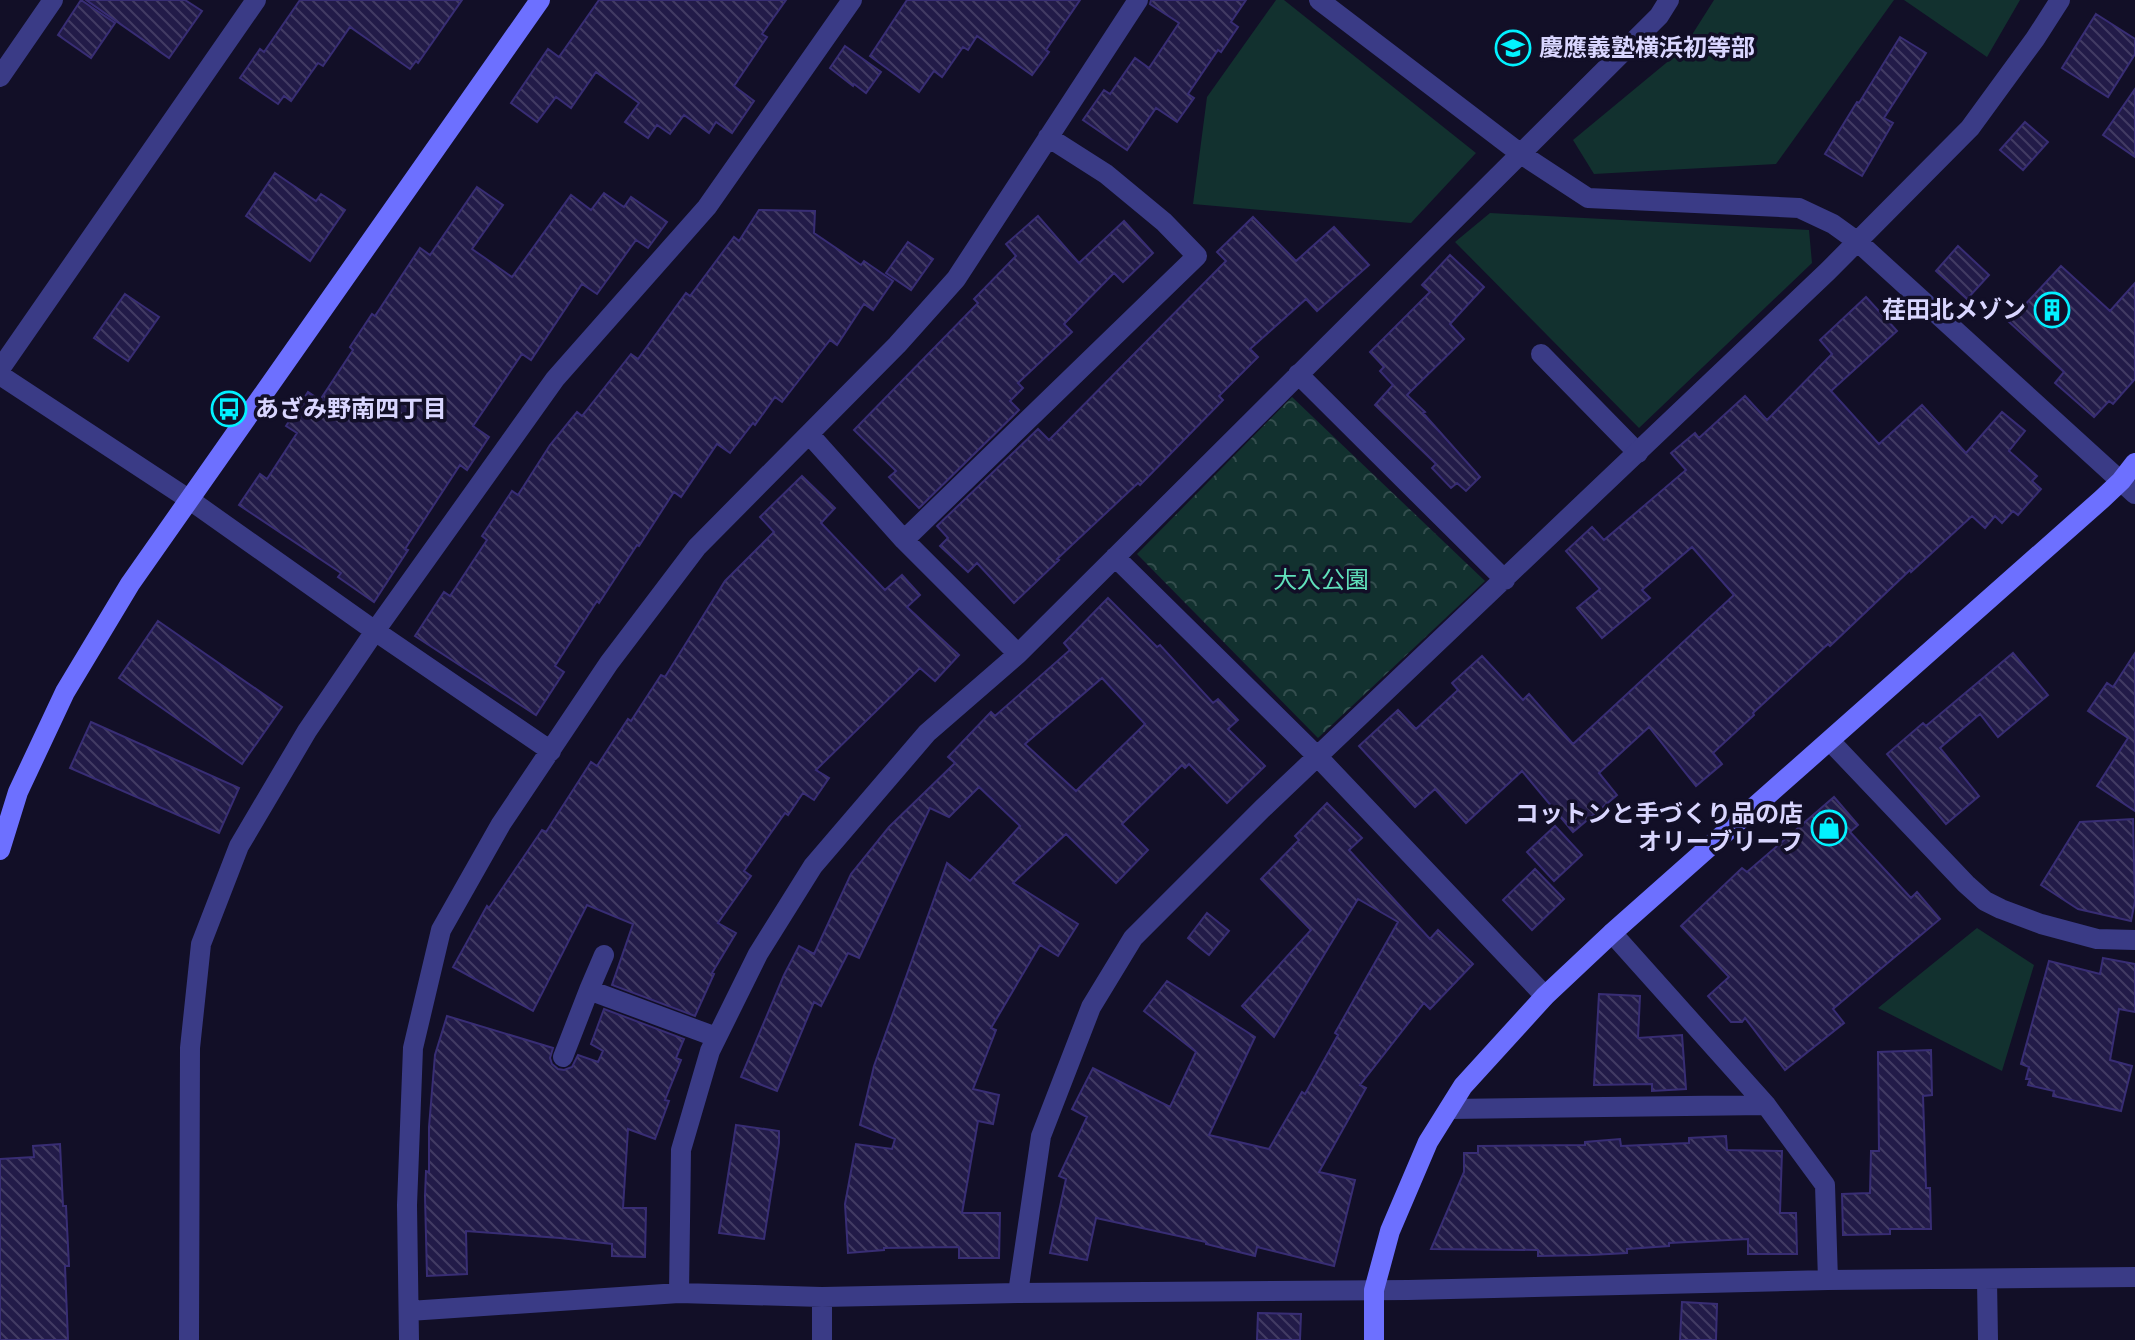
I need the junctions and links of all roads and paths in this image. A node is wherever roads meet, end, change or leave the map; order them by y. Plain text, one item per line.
1 (53, 0) edge
2 (256, 0) edge
3 (540, 0) edge
4 (852, 0) edge
5 (1138, 0) edge
6 (1319, 0) edge
7 (1669, 0) edge
8 (2060, 0) edge
9 (0, 77) edge
10 (1048, 137) junction
11 (1521, 154) junction
12 (1858, 242) junction
13 (1541, 354) dead end
14 (0, 372) edge
15 (1298, 374) junction
16 (809, 434) junction
17 (1638, 453) junction
18 (2135, 463) edge
19 (2128, 488) edge
20 (190, 500) junction
21 (904, 540) junction
22 (1115, 557) junction
23 (1505, 580) junction
24 (375, 631) junction
25 (1018, 654) junction
26 (1830, 741) junction
27 (551, 751) junction
28 (1318, 757) junction
29 (0, 850) edge
30 (1612, 933) junction
31 (2135, 940) edge
32 (604, 955) dead end
33 (589, 990) junction
34 (1545, 996) junction
35 (716, 1037) junction
36 (563, 1057) dead end
37 (1766, 1105) junction
38 (1449, 1109) junction
39 (2135, 1277) edge
40 (1828, 1280) junction
41 (1987, 1280) junction
42 (1374, 1290) junction
43 (679, 1293) junction
44 (1018, 1293) junction
45 (822, 1297) junction
46 (409, 1311) junction
47 (189, 1340) edge
48 (409, 1340) edge
49 (822, 1340) edge
50 (1374, 1340) edge
51 (1988, 1340) edge

1 - 9 street
2 - 14 street
3 - 20 street
4 - 24 street
5 - 10 street
6 - 11 street
7 - 11 street
8 - 12 street
10 - 16 street
10 - 21 street
11 - 12 street
11 - 15 street
12 - 17 street
12 - 19 street
13 - 17 street
14 - 20 street
15 - 22 street
15 - 23 street
16 - 21 street
16 - 27 street
17 - 23 street
18 - 19 street
19 - 26 street
20 - 24 street
20 - 29 street
21 - 25 street
22 - 25 street
22 - 28 street
23 - 28 street
24 - 27 street
24 - 47 street
25 - 35 street
26 - 30 street
26 - 31 street
27 - 46 street
28 - 34 street
28 - 44 street
30 - 34 street
30 - 37 street
32 - 33 street
33 - 35 street
33 - 36 street
34 - 38 street
35 - 43 street
37 - 38 street
37 - 40 street
38 - 42 street
39 - 41 street
40 - 41 street
40 - 42 street
41 - 51 street
42 - 44 street
42 - 50 street
43 - 45 street
43 - 46 street
44 - 45 street
45 - 49 street
46 - 48 street

